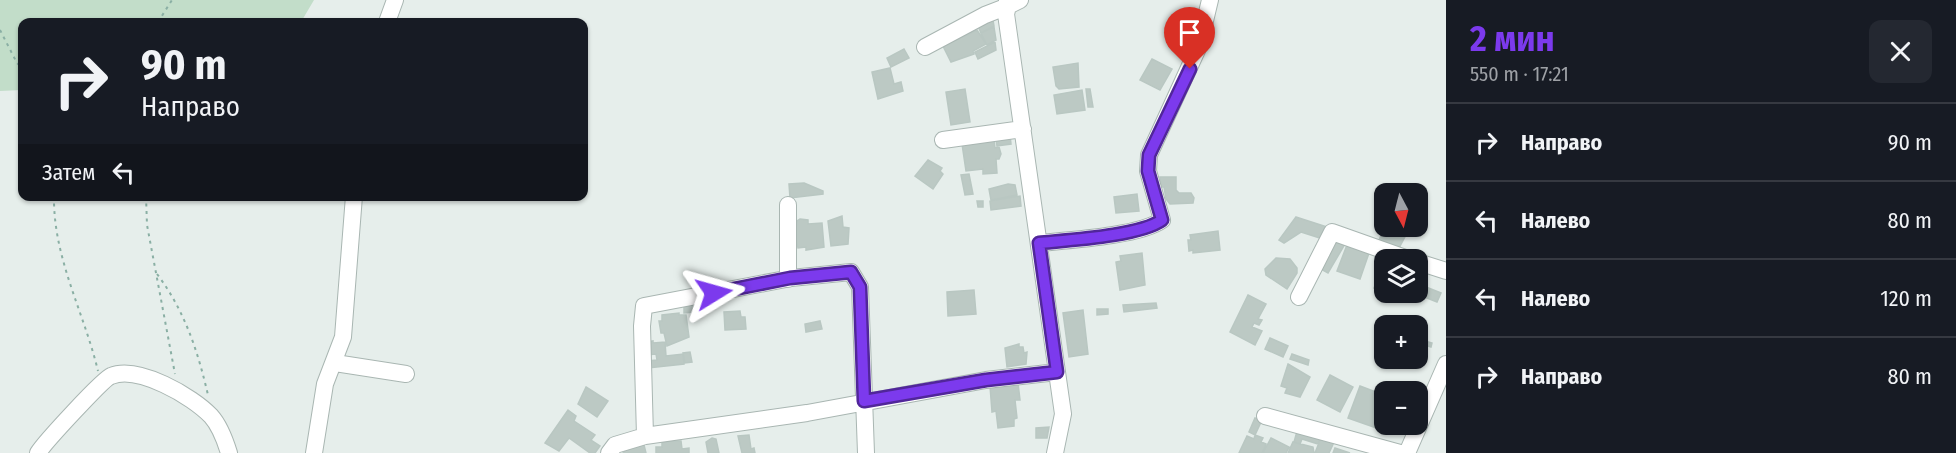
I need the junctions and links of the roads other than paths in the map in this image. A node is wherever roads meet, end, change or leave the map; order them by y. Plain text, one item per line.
1 (395, 0) edge
2 (1210, 0) edge
3 (1012, 2) edge
4 (388, 18) edge
5 (925, 47) dead end
6 (1023, 129) junction
7 (943, 140) dead end
8 (354, 201) edge
9 (788, 205) dead end
10 (1039, 243) junction
11 (1380, 249) edge
12 (1428, 265) edge
13 (1446, 271) edge
14 (788, 279) junction
15 (1299, 297) dead end
16 (335, 363) junction
17 (1446, 364) edge
18 (1057, 372) junction
19 (406, 374) dead end
20 (864, 401) junction
21 (1265, 416) dead end
22 (645, 436) junction
23 (38, 453) edge
24 (229, 453) edge
25 (314, 453) edge
26 (609, 453) edge
27 (866, 453) edge
28 (1055, 453) edge
29 (1400, 453) edge
30 (1407, 453) edge

1 - 4 street
2 - 10 street
3 - 5 street
3 - 6 street
6 - 7 street
6 - 10 street
8 - 16 street
9 - 14 street
10 - 18 street
11 - 15 street
12 - 13 street
14 - 20 street
14 - 22 street
16 - 19 street
16 - 25 street
17 - 30 street
18 - 20 street
18 - 28 street
20 - 22 street
20 - 27 street
21 - 29 street
22 - 26 street
23 - 24 street

